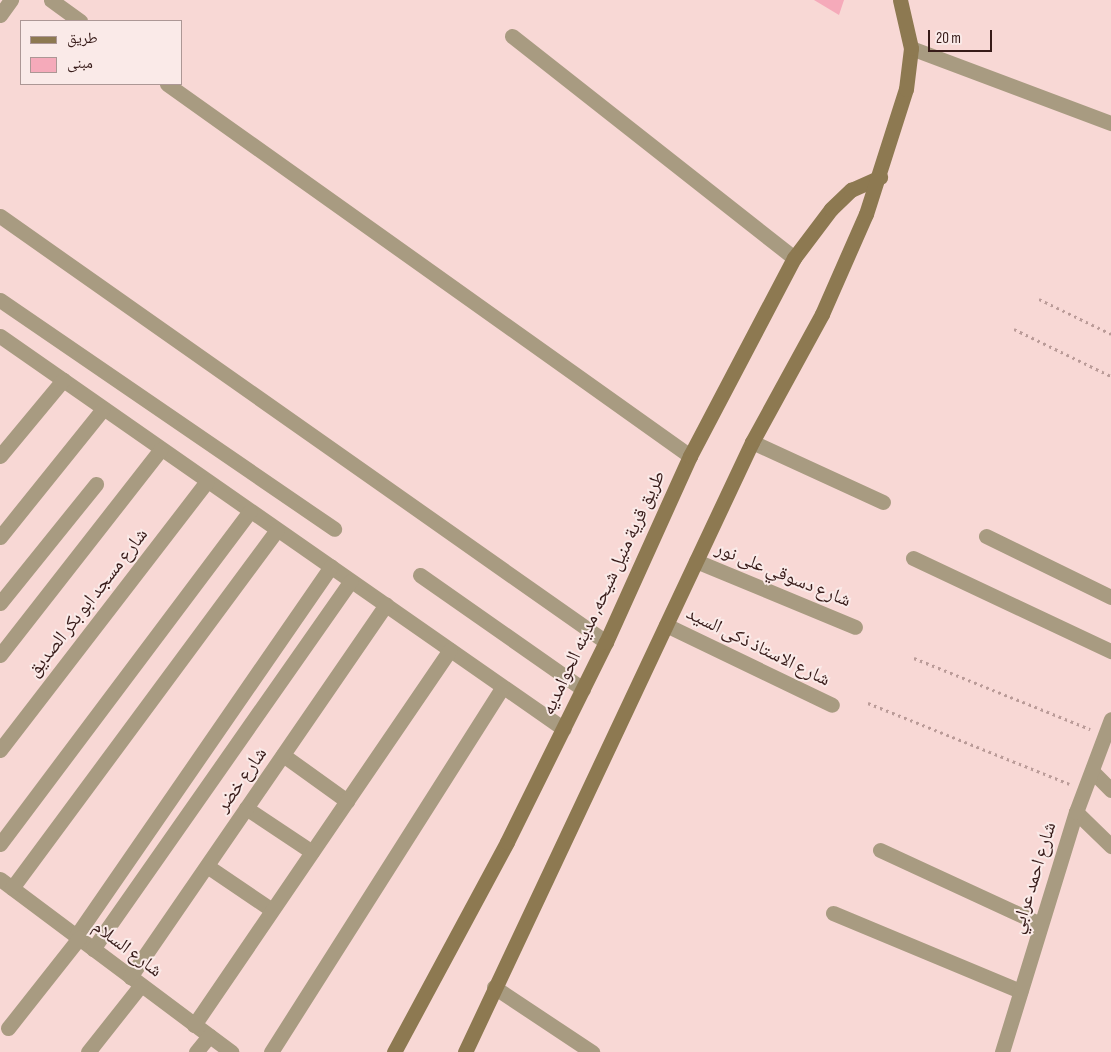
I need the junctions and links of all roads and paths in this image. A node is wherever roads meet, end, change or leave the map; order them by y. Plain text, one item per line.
1 (11, 0) edge
2 (51, 0) edge
3 (900, 0) edge
4 (0, 15) edge
5 (79, 20) edge
6 (512, 36) dead end
7 (911, 48) junction
8 (167, 85) edge
9 (1111, 123) edge
10 (880, 177) junction
11 (0, 216) edge
12 (794, 258) junction
13 (1040, 299) dead end
14 (0, 300) edge
15 (1014, 329) dead end
16 (1111, 334) edge
17 (0, 336) edge
18 (1111, 376) edge
19 (63, 380) junction
20 (103, 409) junction
21 (752, 442) junction
22 (161, 449) junction
23 (0, 456) edge
24 (690, 456) junction
25 (208, 481) junction
26 (96, 484) dead end
27 (883, 502) dead end
28 (250, 511) junction
29 (334, 529) dead end
30 (277, 530) junction
31 (986, 536) dead end
32 (0, 537) edge
33 (914, 558) dead end
34 (696, 561) junction
35 (331, 567) junction
36 (420, 575) dead end
37 (351, 581) junction
38 (1111, 597) edge
39 (0, 603) edge
40 (386, 605) junction
41 (666, 625) junction
42 (855, 627) dead end
43 (606, 642) junction
44 (450, 650) junction
45 (1111, 651) edge
46 (0, 654) edge
47 (914, 658) dead end
48 (503, 687) junction
49 (583, 689) junction
50 (868, 703) dead end
51 (832, 705) dead end
52 (1111, 719) edge
53 (564, 729) junction
54 (1105, 735) junction
55 (0, 750) edge
56 (283, 755) junction
57 (1092, 771) junction
58 (1084, 790) junction
59 (1111, 790) edge
60 (347, 801) junction
61 (246, 808) junction
62 (1076, 812) junction
63 (0, 844) edge
64 (1111, 846) edge
65 (880, 850) dead end
66 (312, 852) junction
67 (207, 866) junction
68 (4, 884) edge
69 (272, 910) junction
70 (833, 913) dead end
71 (1040, 924) junction
72 (78, 937) junction
73 (93, 949) junction
74 (136, 981) junction
75 (494, 987) junction
76 (1020, 991) junction
77 (194, 1025) junction
78 (8, 1028) dead end
79 (209, 1036) junction
80 (88, 1052) edge
81 (196, 1052) edge
82 (231, 1052) edge
83 (271, 1052) edge
84 (394, 1052) edge
85 (465, 1052) edge
86 (592, 1052) edge
87 (1002, 1052) edge

1 - 4 street
2 - 5 street
3 - 7 main road
6 - 12 street
7 - 9 street
7 - 10 main road
8 - 24 street
10 - 12 main road, طريق قرية منيل شيحه, مدينه الحوامديه
10 - 21 main road
11 - 43 street
12 - 24 main road, طريق قرية منيل شيحه, مدينه الحوامديه
13 - 16 path
14 - 29 street
15 - 18 path
17 - 19 street
19 - 20 street
19 - 23 street
20 - 22 street
20 - 32 street
21 - 27 street
21 - 34 main road
22 - 25 street
22 - 46 street
24 - 43 main road, طريق قرية منيل شيحه, مدينه الحوامديه
25 - 28 street
25 - 55 street, شارع مسجد ابو بكر الصديق
26 - 39 street
28 - 30 street
28 - 63 street
30 - 35 street
30 - 68 street
31 - 38 street
33 - 45 street
34 - 41 main road
34 - 42 street, شارع دسوقي على نور
35 - 37 street
35 - 72 street
36 - 49 street
37 - 40 street
37 - 73 street
40 - 44 street
40 - 56 street, شارع خضر
41 - 51 street, شارع الاستاذ ذكى السيد
41 - 75 main road
43 - 49 main road, طريق قرية منيل شيحه, مدينه الحوامديه
44 - 48 street
44 - 60 street
47 - 54 path
48 - 53 street
48 - 83 street
49 - 53 main road, طريق قرية منيل شيحه, مدينه الحوامديه
50 - 58 path
52 - 54 street, شارع احمد عرابي
53 - 84 main road, طريق قرية منيل شيحه, مدينه الحوامديه
54 - 57 street, شارع احمد عرابي
56 - 60 street
56 - 61 street, شارع خضر
57 - 58 street, شارع احمد عرابي
57 - 59 street
58 - 62 street, شارع احمد عرابي
60 - 66 street
61 - 66 street
61 - 67 street, شارع خضر
62 - 64 street
62 - 71 street, شارع احمد عرابي
65 - 71 street
66 - 69 street
67 - 69 street
67 - 74 street, شارع خضر
68 - 72 street, شارع السلام
69 - 77 street
70 - 76 street
71 - 76 street, شارع احمد عرابي
72 - 73 street, شارع السلام
72 - 78 street
73 - 74 street, شارع السلام
74 - 77 street, شارع السلام
74 - 80 street, شارع خضر
75 - 85 main road
75 - 86 street
76 - 87 street, شارع احمد عرابي
77 - 79 street, شارع السلام
79 - 81 street
79 - 82 street, شارع السلام

